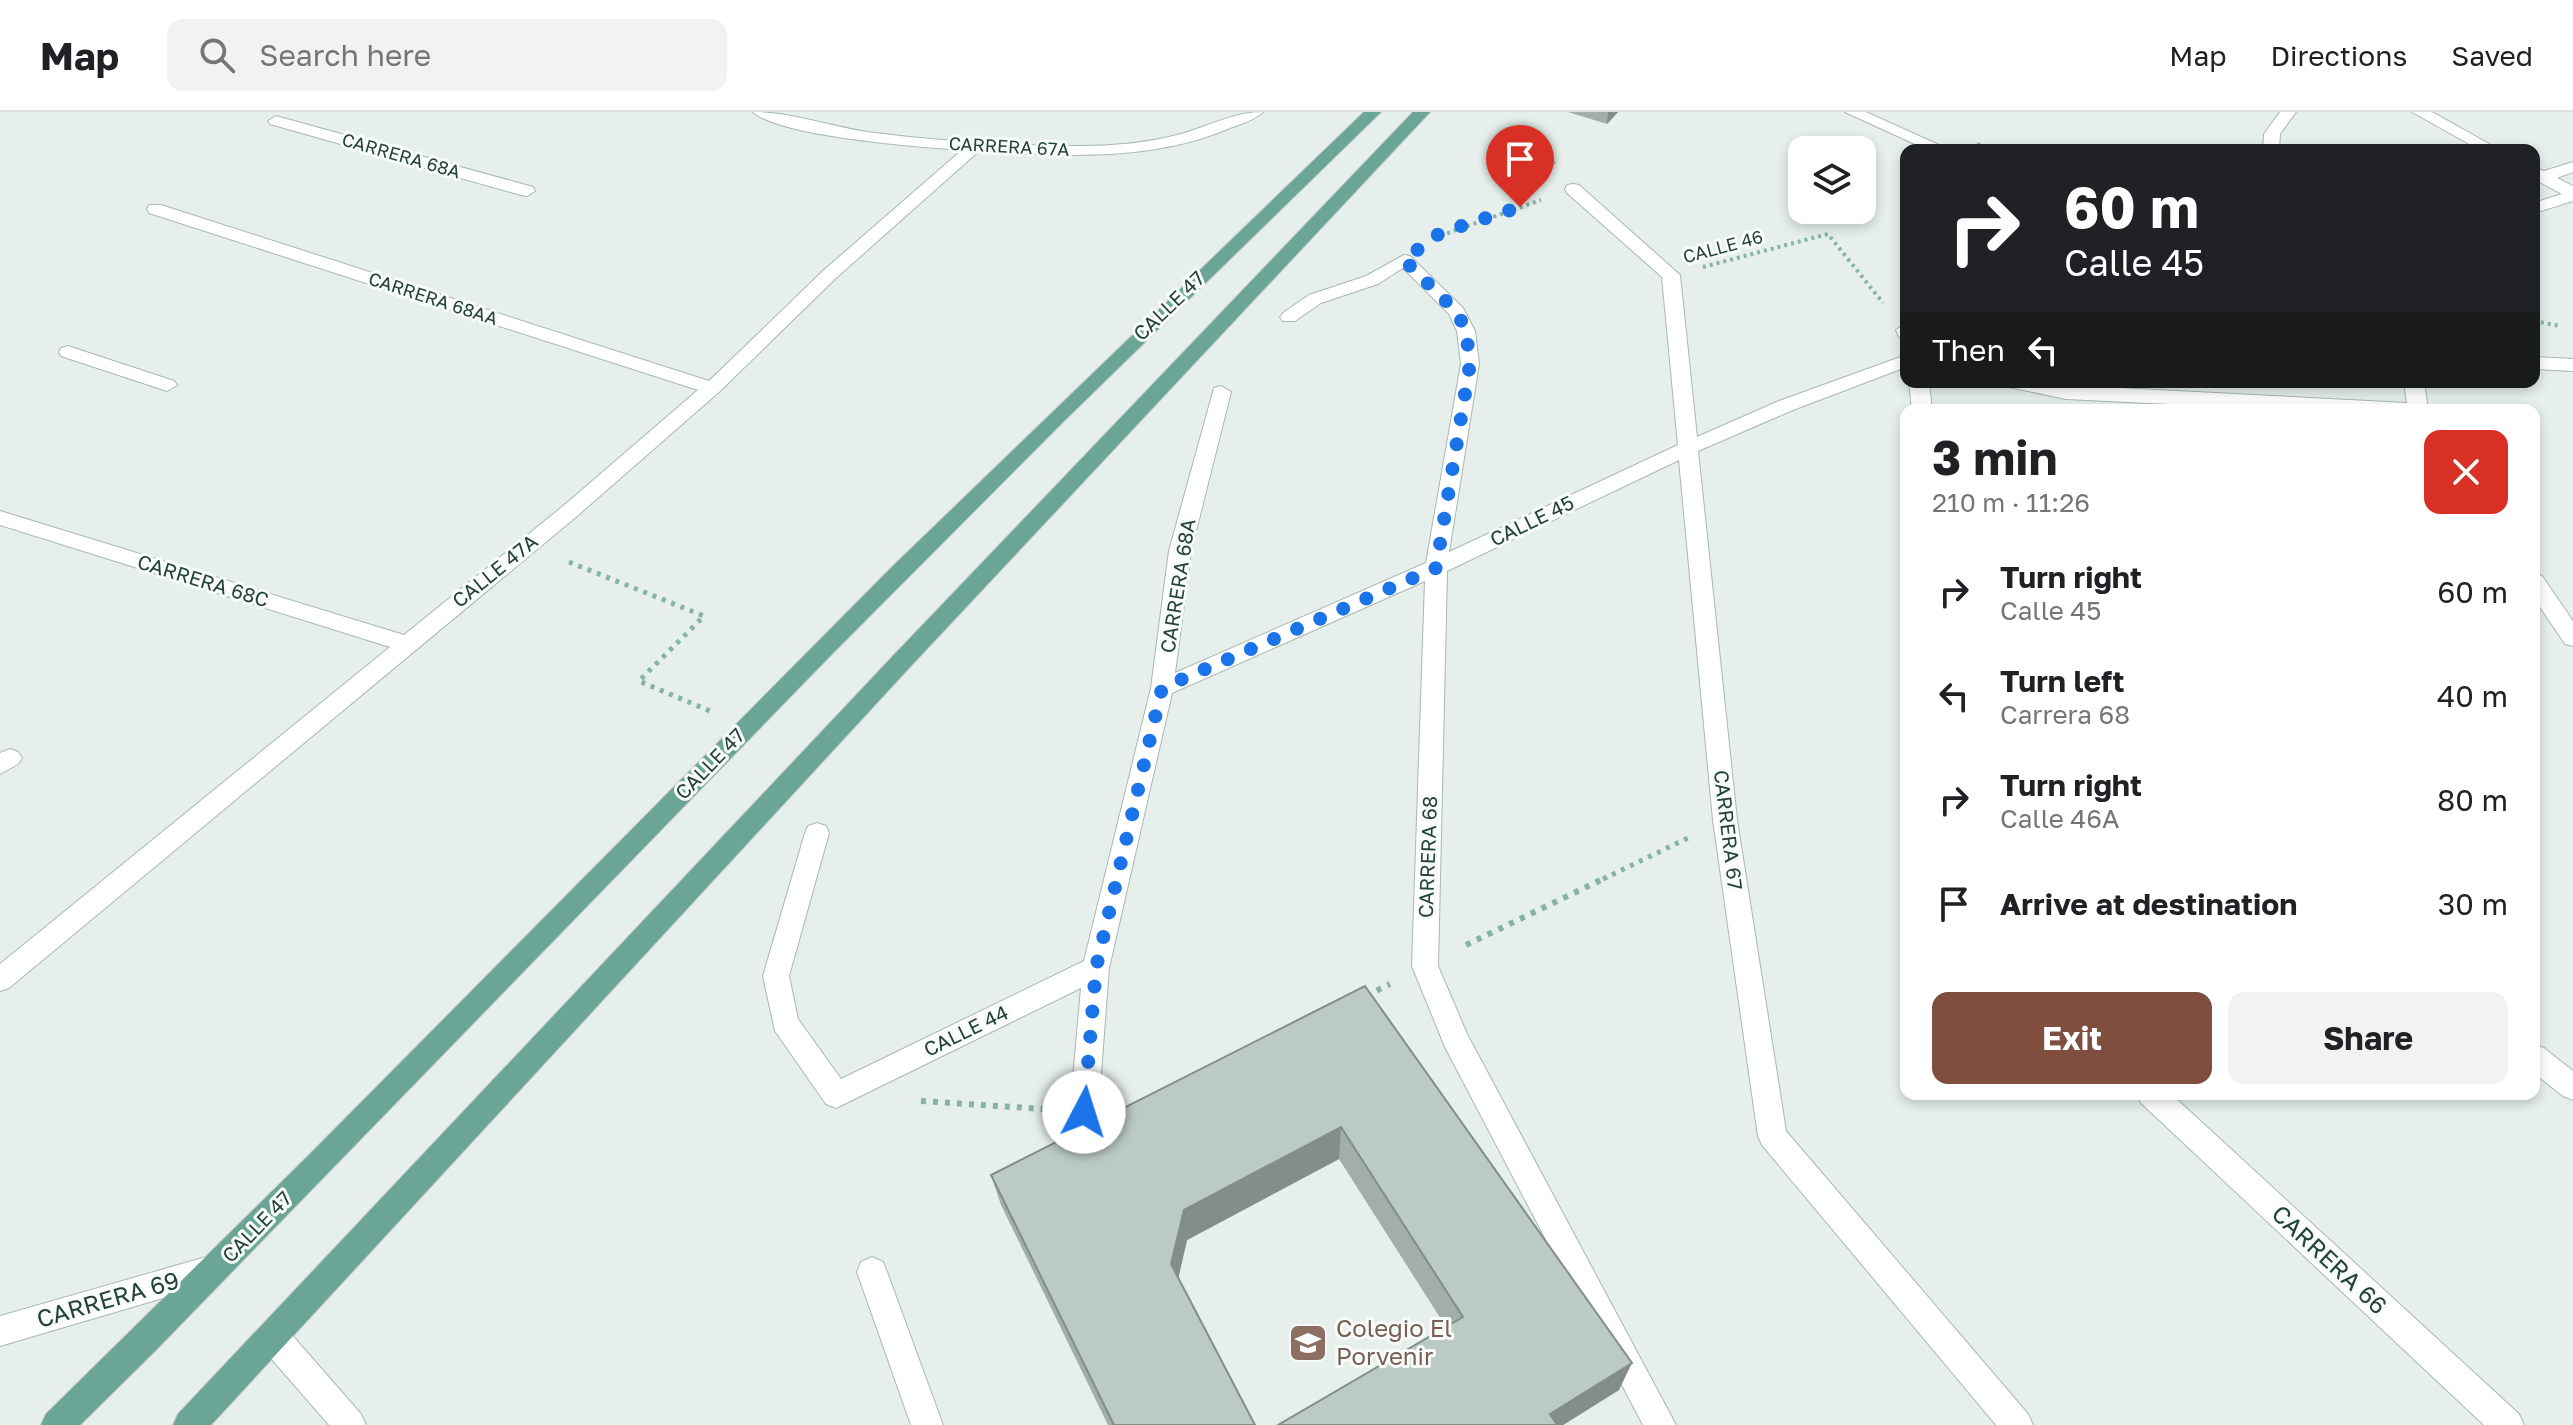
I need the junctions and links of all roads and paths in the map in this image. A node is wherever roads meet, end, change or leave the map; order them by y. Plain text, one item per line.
1 (761, 112) edge
2 (1255, 112) edge
3 (1373, 112) edge
4 (1422, 112) edge
5 (1853, 112) edge
6 (2288, 112) edge
7 (2420, 112) edge
8 (276, 121) dead end
9 (2271, 142) edge
10 (1928, 144) edge
11 (2481, 144) edge
12 (976, 146) junction
13 (2573, 167) edge
14 (2540, 175) edge
15 (2540, 176) edge
16 (1573, 189) joint
17 (527, 191) dead end
18 (2573, 194) edge
19 (2540, 206) edge
20 (155, 209) dead end
21 (1404, 260) junction
22 (1671, 275) junction
23 (1289, 317) dead end
24 (2540, 322) edge
25 (1900, 325) edge
26 (2573, 328) edge
27 (68, 352) dead end
28 (1900, 363) edge
29 (2540, 363) edge
30 (2573, 365) edge
31 (167, 385) dead end
32 (712, 388) junction
33 (2041, 388) edge
34 (1221, 392) dead end
35 (2151, 404) edge
36 (1688, 446) junction
37 (0, 518) edge
38 (527, 545) junction
39 (1436, 568) junction
40 (2540, 590) edge
41 (2573, 638) edge
42 (406, 644) junction
43 (1162, 688) junction
44 (746, 727) junction
45 (817, 833) dead end
46 (1096, 968) junction
47 (0, 980) edge
48 (2540, 1062) edge
49 (2573, 1087) edge
50 (913, 1100) dead end
51 (2157, 1100) edge
52 (1084, 1112) joint
53 (215, 1269) junction
54 (872, 1272) dead end
55 (0, 1331) edge
56 (273, 1337) junction
57 (57, 1425) edge
58 (189, 1425) edge
59 (350, 1425) edge
60 (927, 1425) edge
61 (1660, 1425) edge
62 (2017, 1425) edge
63 (2508, 1425) edge

1 - 12 street, CARRERA 67A
2 - 12 street, CARRERA 67A
3 - 44 main road, CALLE 47
4 - 56 main road
5 - 10 street
6 - 9 street
7 - 11 street
8 - 17 street, CARRERA 68A
12 - 32 street, CALLE 47A
13 - 14 street
15 - 18 street
16 - 21 path
16 - 22 street
18 - 19 street
20 - 32 street, CARRERA 68AA
21 - 23 street
21 - 39 street, CARRERA 68
22 - 25 path, CALLE 46
22 - 36 street, CARRERA 67
24 - 26 path
27 - 31 street
28 - 36 street, CALLE 45
29 - 30 street
32 - 38 street, CALLE 47A
33 - 35 street
34 - 43 street, CARRERA 68A
36 - 39 street, CALLE 45
36 - 62 street, CARRERA 67
37 - 42 street, CARRERA 68C
38 - 42 street, CALLE 47A
38 - 44 path
39 - 43 street, CALLE 45
39 - 61 street, CARRERA 68
40 - 41 street
42 - 47 street, CALLE 47A
43 - 46 street, CARRERA 68A
44 - 53 main road, CALLE 47
45 - 46 street, CALLE 44
46 - 52 street, CARRERA 68A
48 - 49 street
50 - 52 path
51 - 63 street, CARRERA 66
53 - 55 street, CARRERA 69
53 - 57 main road, CALLE 47
54 - 60 street
56 - 58 main road
56 - 59 street

